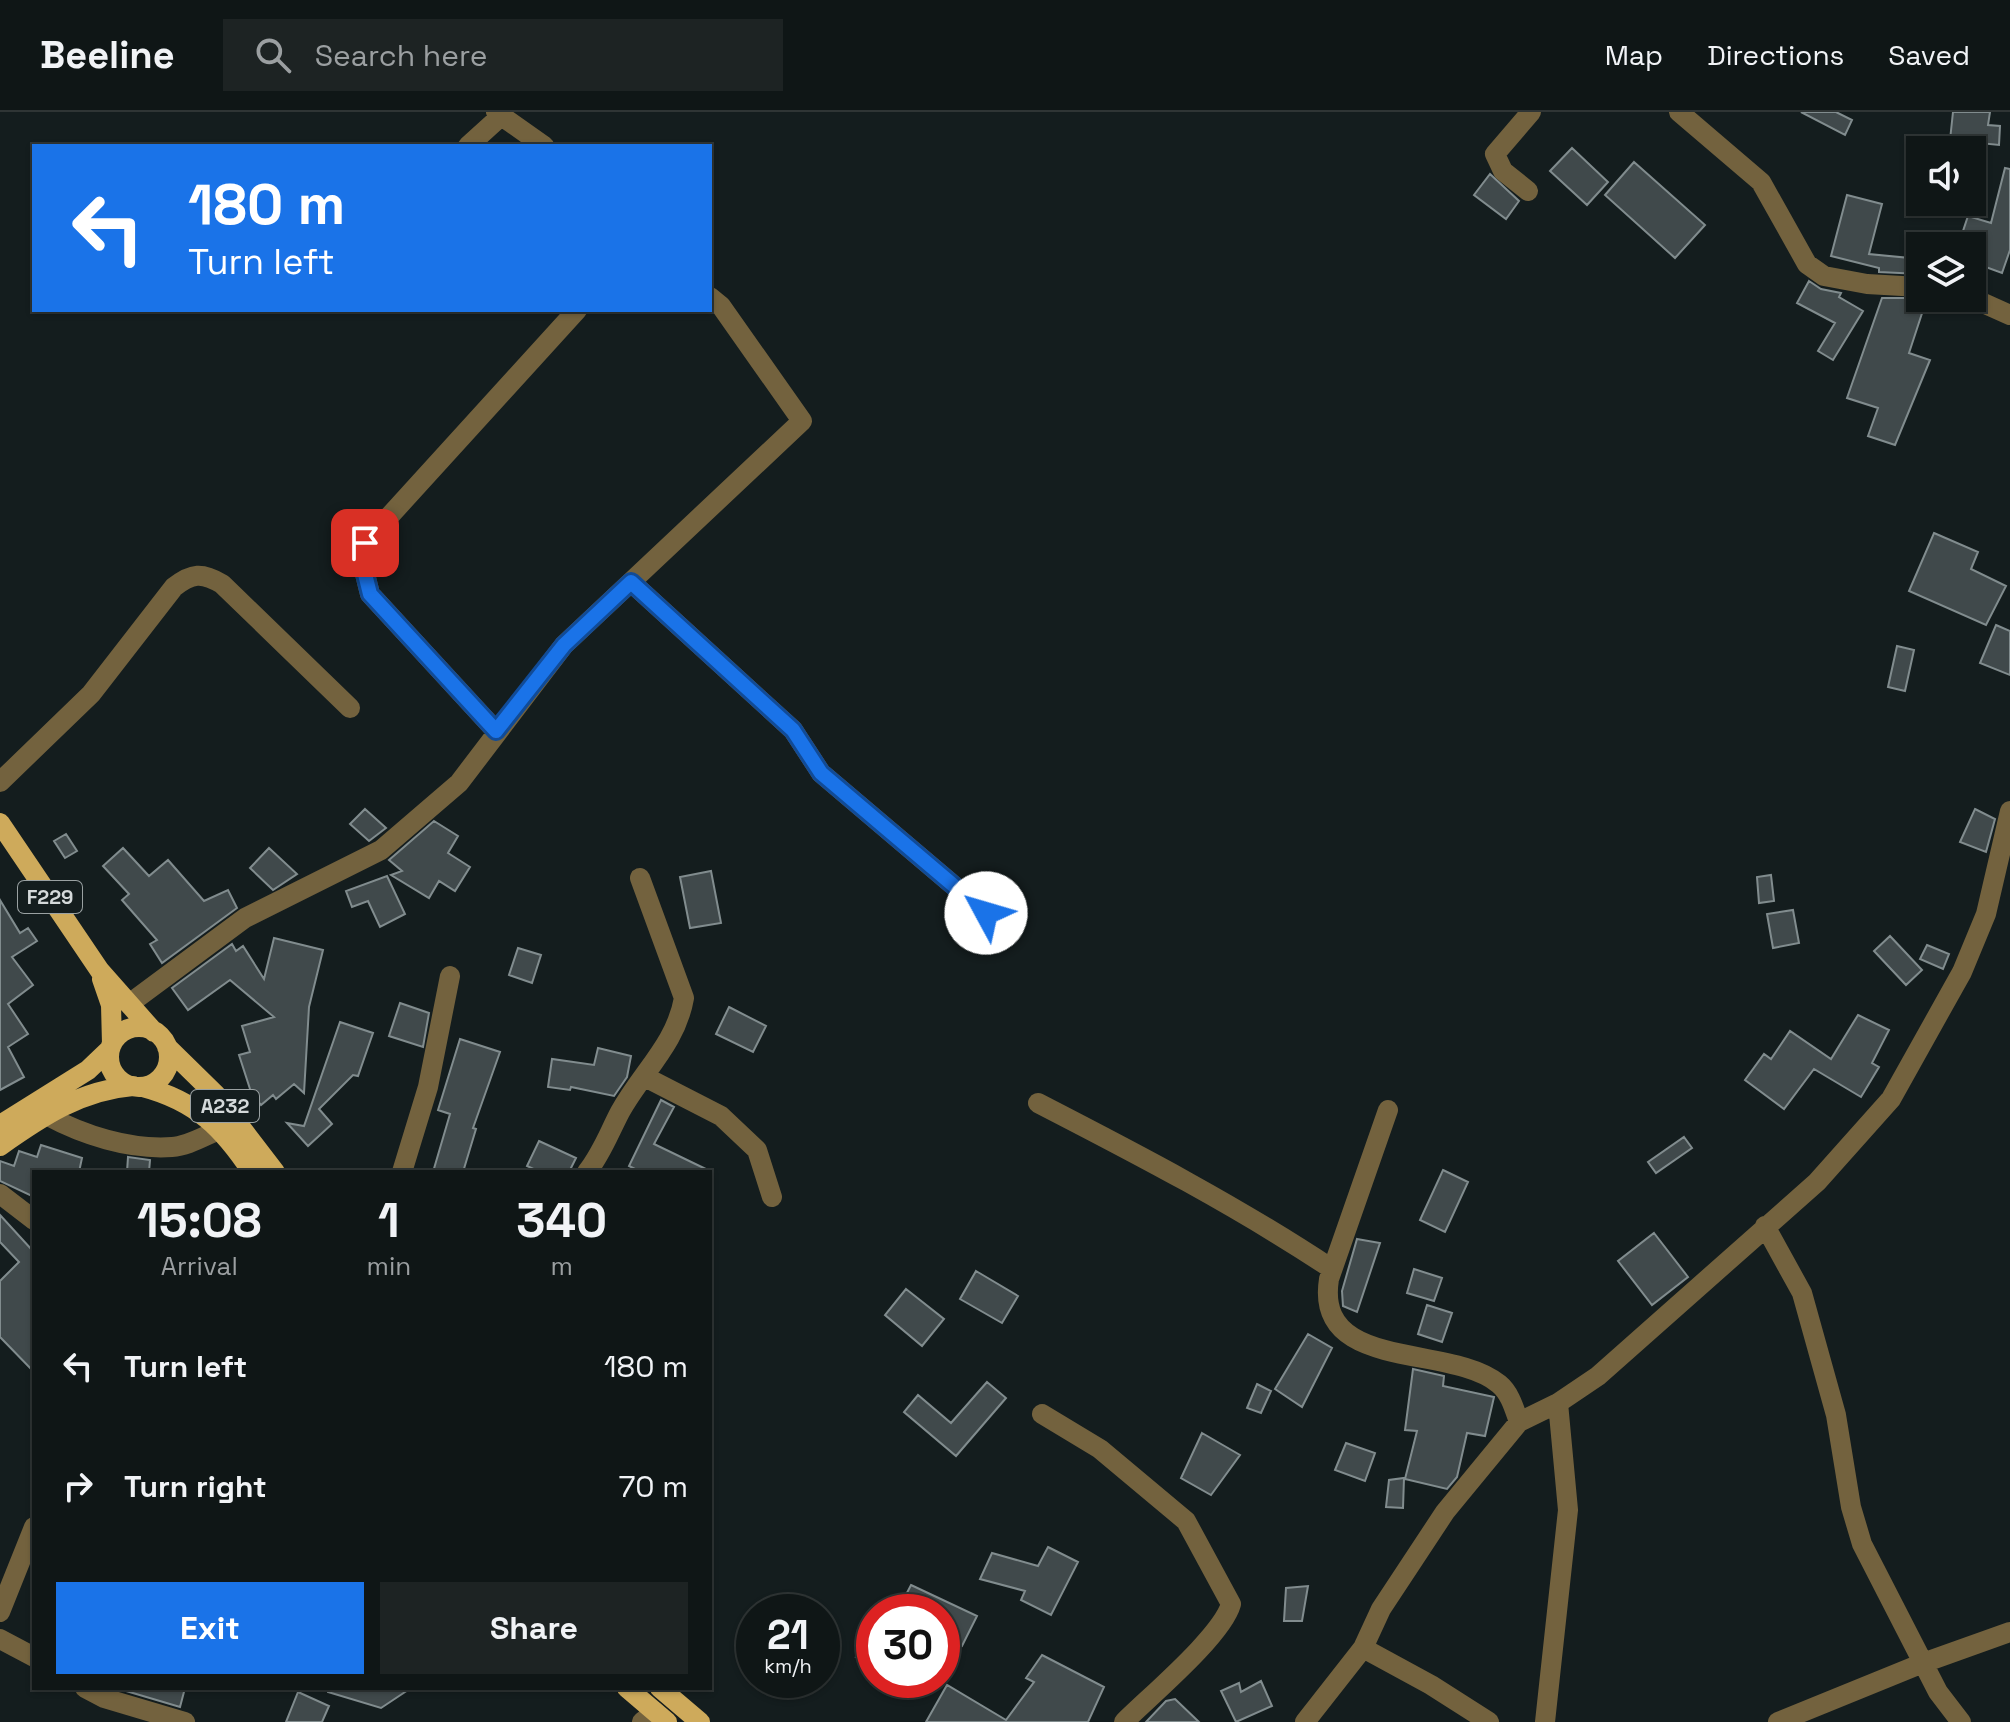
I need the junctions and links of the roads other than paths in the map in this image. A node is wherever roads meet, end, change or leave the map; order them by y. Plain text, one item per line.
1 (1531, 112) edge
2 (1679, 112) edge
3 (498, 114) edge
4 (470, 144) edge
5 (541, 144) edge
6 (1528, 191) dead end
7 (1906, 286) edge
8 (712, 299) edge
9 (1986, 304) edge
10 (575, 312) edge
11 (2010, 315) edge
12 (631, 582) junction
13 (350, 708) dead end
14 (496, 731) junction
15 (0, 782) edge
16 (2010, 811) edge
17 (0, 823) edge
18 (2004, 871) edge
19 (640, 878) dead end
20 (986, 913) dead end
21 (100, 971) junction
22 (450, 976) dead end
23 (129, 1004) junction
24 (160, 1039) junction
25 (111, 1046) junction
26 (645, 1077) junction
27 (138, 1087) junction
28 (1038, 1103) dead end
29 (1388, 1110) dead end
30 (46, 1115) junction
31 (0, 1125) edge
32 (219, 1130) junction
33 (0, 1146) edge
34 (250, 1170) edge
35 (273, 1170) edge
36 (403, 1170) edge
37 (589, 1170) edge
38 (0, 1194) edge
39 (772, 1197) dead end
40 (32, 1218) edge
41 (1765, 1226) junction
42 (1332, 1269) junction
43 (1558, 1403) junction
44 (1042, 1414) dead end
45 (1519, 1422) junction
46 (32, 1532) edge
47 (0, 1612) edge
48 (2010, 1632) edge
49 (0, 1639) edge
50 (1363, 1648) junction
51 (32, 1656) edge
52 (1923, 1663) junction
53 (89, 1690) edge
54 (629, 1690) edge
55 (662, 1690) edge
56 (655, 1719) edge
57 (185, 1722) edge
58 (700, 1722) edge
59 (1124, 1722) edge
60 (1305, 1722) edge
61 (1489, 1722) edge
62 (1545, 1722) edge
63 (1778, 1722) edge
64 (1961, 1722) edge

1 - 6 street
2 - 7 street
3 - 4 street
3 - 5 street
8 - 12 street
9 - 11 street
10 - 14 street
12 - 14 street
12 - 20 street
13 - 15 street
14 - 23 street
16 - 18 street
17 - 21 main road, F229
18 - 41 street
19 - 26 street
21 - 23 main road, F229
21 - 25 main road, F229
22 - 36 street
23 - 24 main road, F229
24 - 25 main road
24 - 27 main road
24 - 35 main road, A232
25 - 27 main road
25 - 31 main road
26 - 37 street
26 - 39 street
27 - 30 main road, A232
27 - 32 main road, A232
28 - 42 street
29 - 42 street
30 - 32 street
30 - 33 main road, A232
32 - 34 main road, A232
38 - 40 street
41 - 43 street
41 - 52 street
42 - 45 street
43 - 45 street
43 - 62 street
44 - 59 street
45 - 50 street
46 - 47 street
48 - 52 street
49 - 51 street
50 - 60 street
50 - 61 street
52 - 63 street
52 - 64 street
53 - 57 street
54 - 56 main road
55 - 58 main road

